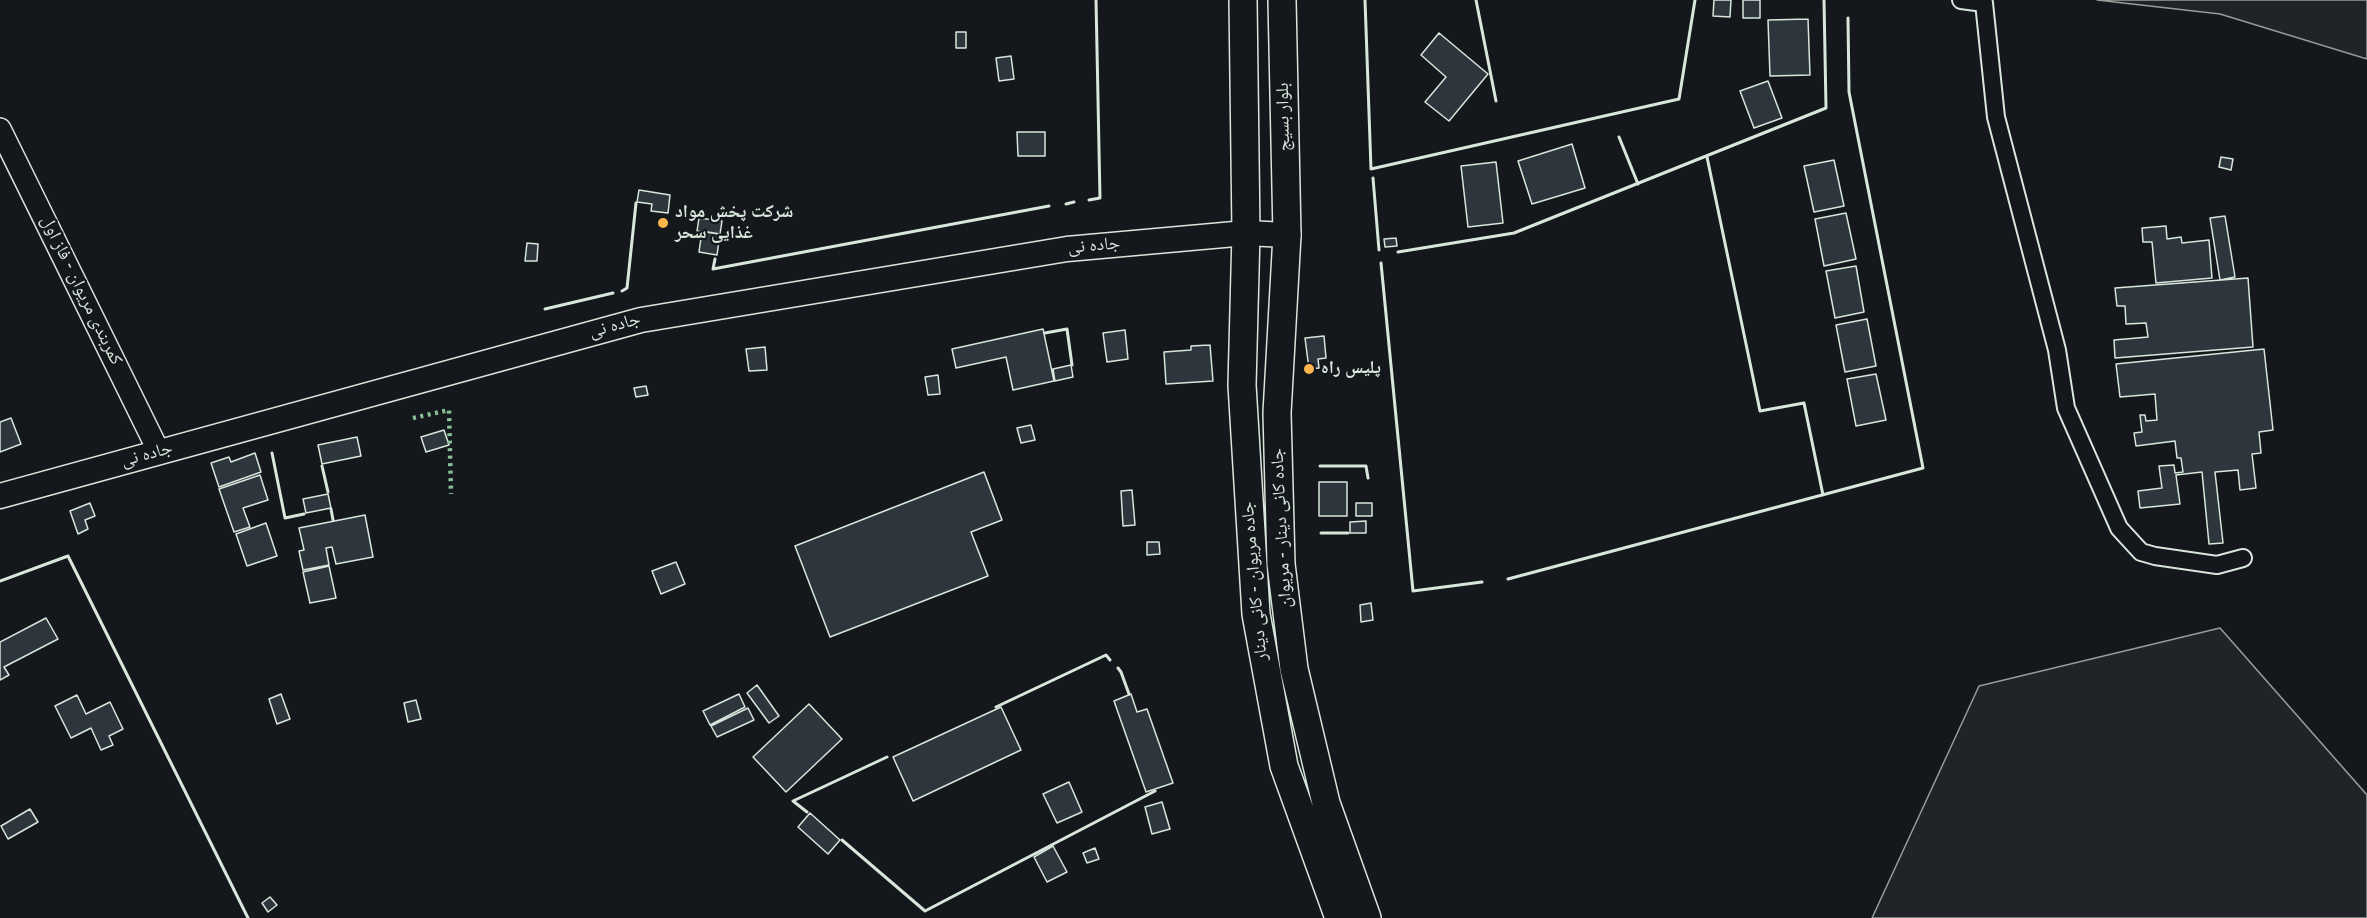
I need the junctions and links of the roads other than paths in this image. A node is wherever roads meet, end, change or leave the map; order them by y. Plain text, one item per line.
1 (1243, 0) edge
2 (1282, 0) edge
3 (1960, 0) edge
4 (0, 129) edge
5 (1246, 233) junction
6 (1287, 235) junction
7 (159, 452) junction
8 (0, 496) edge
9 (2243, 558) dead end
10 (1339, 918) edge
11 (1367, 918) edge

1 - 5 main road
2 - 6 main road, بلوار بسیج
3 - 9 street
4 - 7 street, کمربندی مریوان - فاز اول
5 - 6 main road, جاده نی
5 - 7 main road, جاده نی
5 - 10 main road, جاده مریوان - کانی دینار
6 - 11 main road, جاده کانی دینار - مریوان
7 - 8 main road, جاده نی

